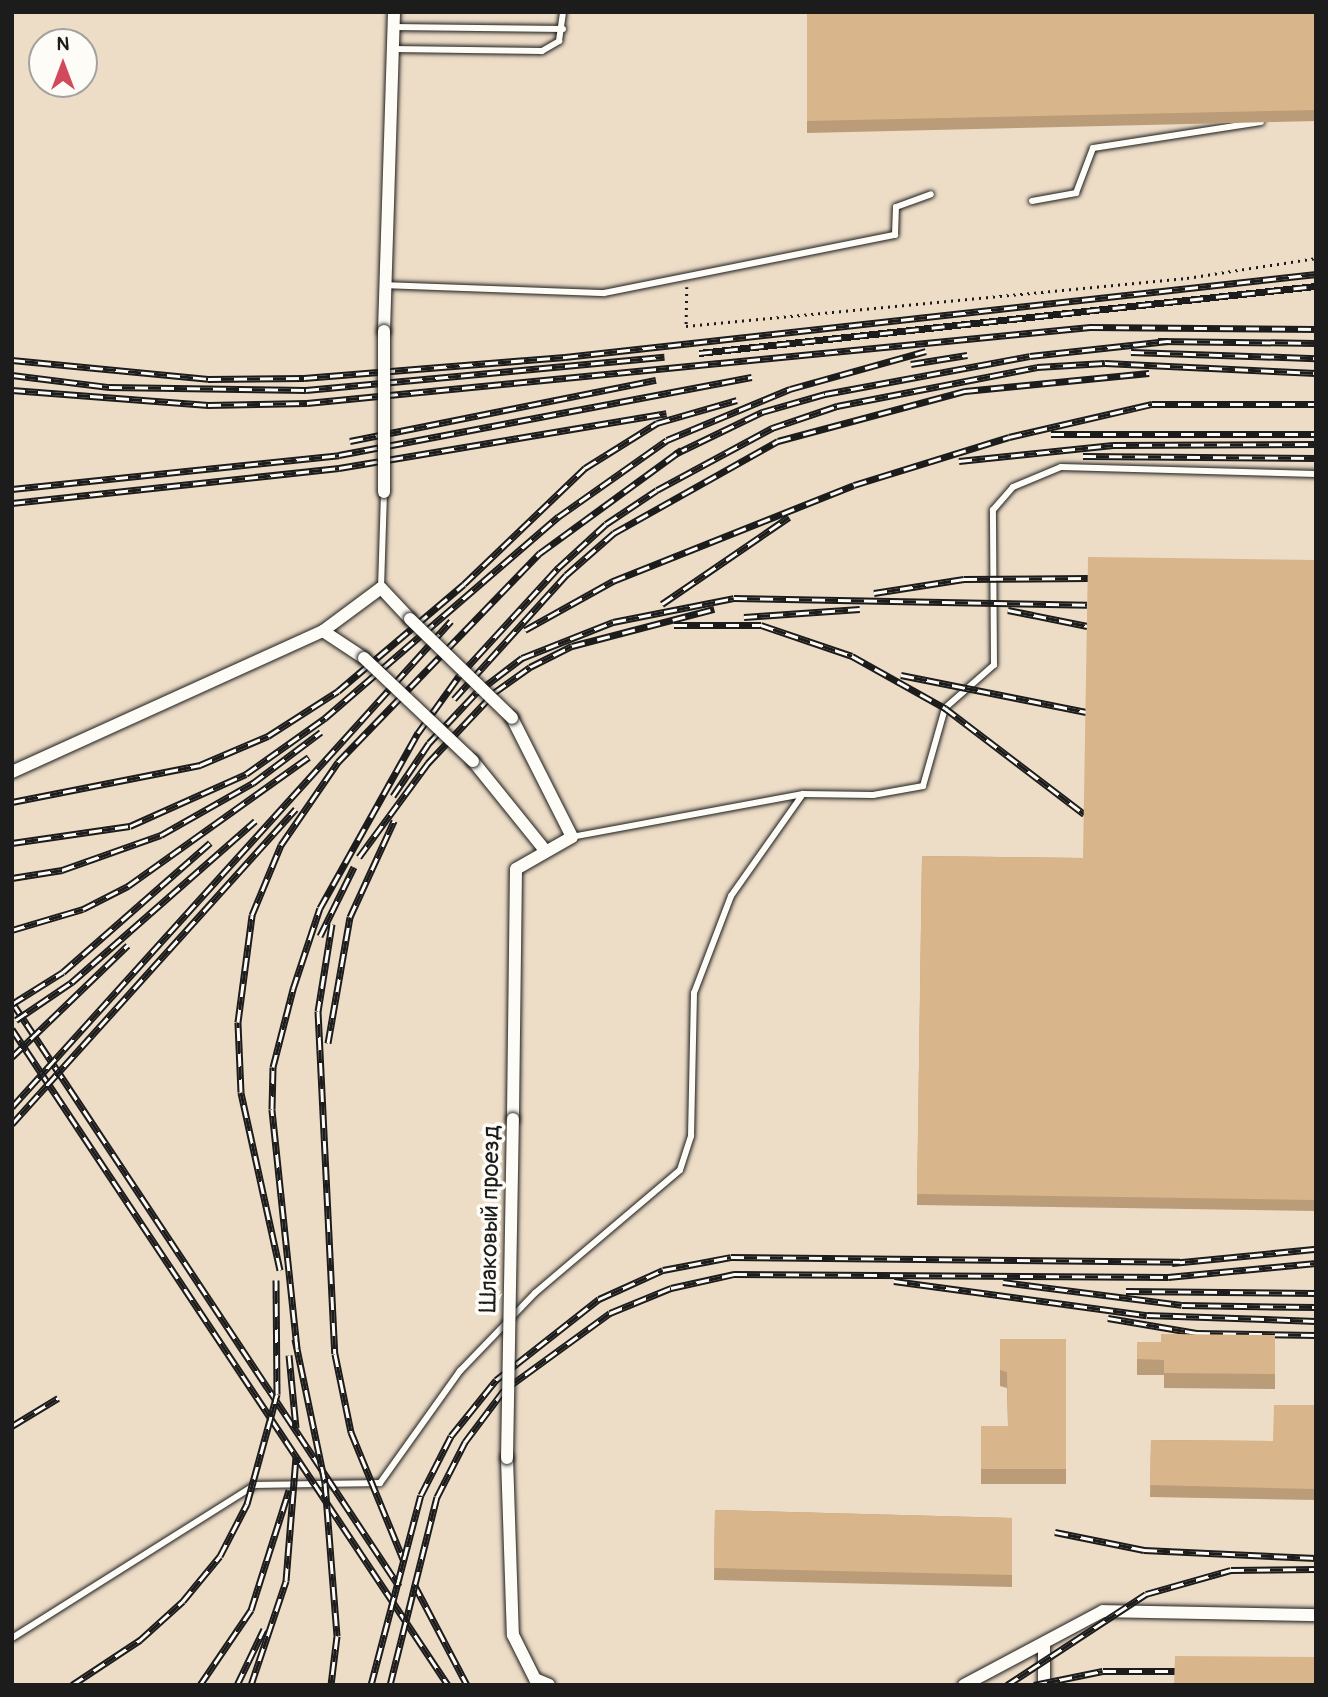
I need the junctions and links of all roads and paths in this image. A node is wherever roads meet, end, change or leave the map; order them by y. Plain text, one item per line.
1 (394, 12) edge
2 (563, 12) edge
3 (394, 27) junction
4 (563, 29) junction
5 (393, 48) junction
6 (1267, 121) edge
7 (931, 194) dead end
8 (1032, 201) dead end
9 (1316, 258) edge
10 (687, 276) junction
11 (385, 285) junction
12 (1316, 474) edge
13 (384, 492) joint
14 (381, 588) junction
15 (323, 631) junction
16 (12, 772) edge
17 (803, 794) junction
18 (572, 837) junction
19 (544, 849) junction
20 (1316, 1615) edge
21 (12, 1637) edge
22 (1044, 1644) junction
23 (549, 1685) edge
24 (964, 1685) edge
25 (1044, 1685) edge

1 - 3 street
2 - 4 lane
3 - 4 lane
3 - 5 street
4 - 5 lane
5 - 11 street
6 - 8 lane
7 - 10 lane
9 - 10 path
10 - 11 lane
11 - 13 street, bridge
12 - 17 lane
13 - 14 lane
14 - 15 street
14 - 18 street, bridge
15 - 16 street
15 - 19 street, bridge
17 - 18 lane
17 - 21 lane
18 - 19 street, Шлаковый проезд
19 - 23 street, Шлаковый проезд, bridge
20 - 22 street
22 - 24 street
22 - 25 street

